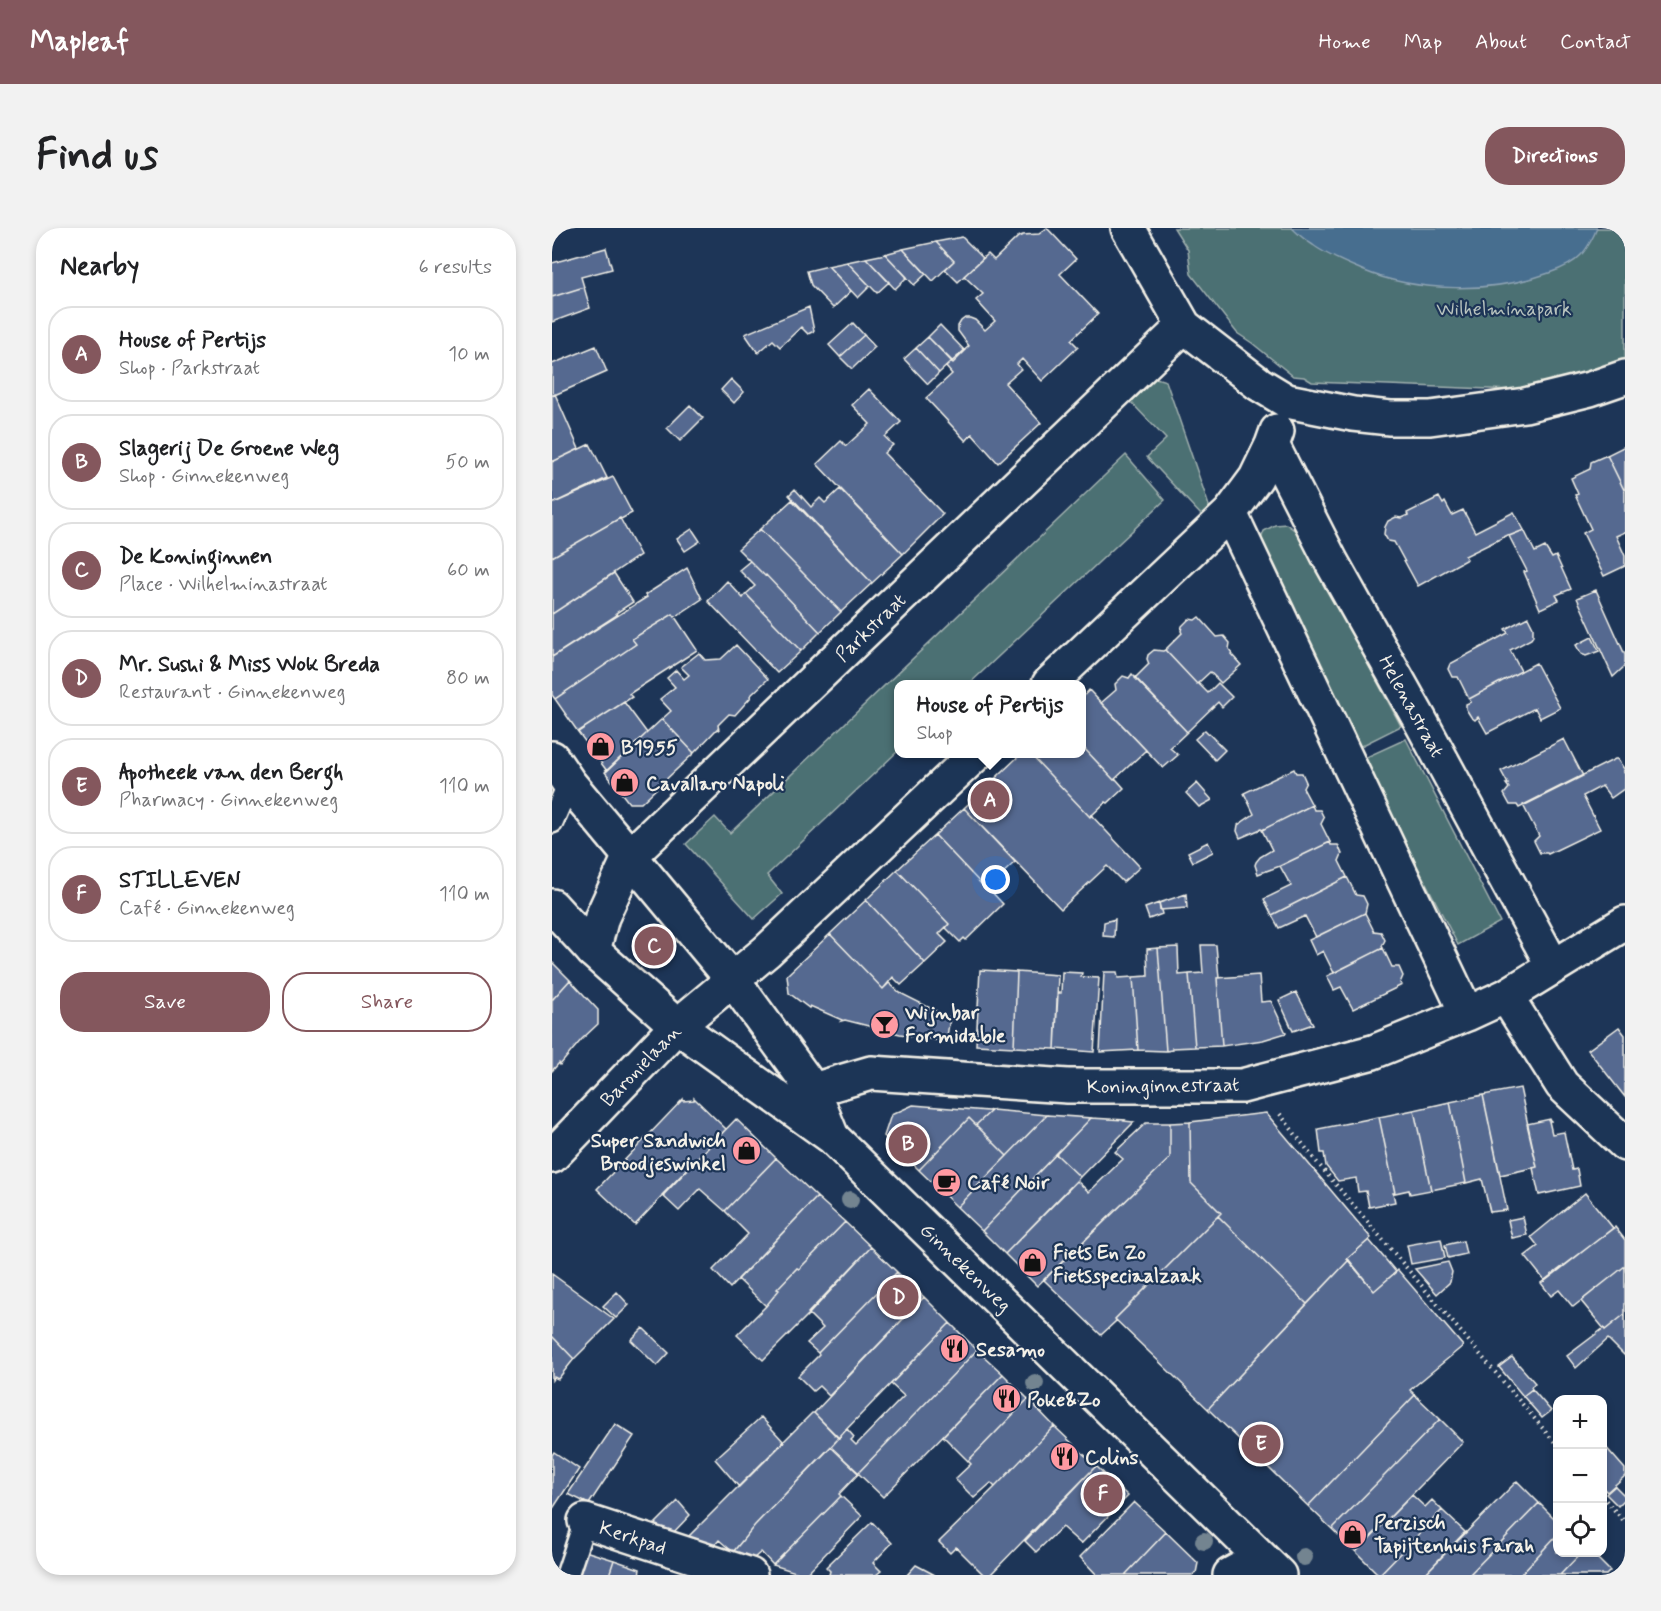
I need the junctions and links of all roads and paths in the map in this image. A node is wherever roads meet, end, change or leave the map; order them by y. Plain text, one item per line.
1 (1128, 228) edge
2 (1184, 326) junction
3 (1625, 377) edge
4 (1287, 401) junction
5 (1272, 445) junction
6 (1230, 513) junction
7 (1053, 680) edge
8 (971, 758) edge
9 (561, 770) edge
10 (552, 822) edge
11 (630, 856) junction
12 (552, 906) edge
13 (1625, 923) edge
14 (593, 951) junction
15 (1553, 966) junction
16 (733, 980) junction
17 (1506, 996) junction
18 (1467, 1014) junction
19 (677, 1026) junction
20 (1269, 1079) junction
21 (813, 1089) junction
22 (832, 1137) junction
23 (1625, 1144) edge
24 (552, 1156) edge
25 (1553, 1439) edge
26 (1607, 1502) edge
27 (585, 1521) joint
28 (1625, 1522) edge
29 (1270, 1566) edge
30 (567, 1575) edge
31 (750, 1575) edge
32 (1230, 1575) edge

1 - 2 street
2 - 4 street
2 - 11 street, Parkstraat
3 - 4 street
4 - 5 street
5 - 6 street
5 - 15 street, Helenastraat
6 - 7 street
6 - 18 street
8 - 16 street
9 - 10 lane
9 - 11 street, Ginnekenweg
11 - 14 street, Parkstraat
11 - 16 street, Ginnekenweg
12 - 14 street, Ginnekenweg
13 - 15 street, Koninginnestraat
14 - 19 street, Ginnekenweg
15 - 17 street, Koninginnestraat
16 - 19 street, Baronielaan
16 - 21 street, Ginnekenweg
17 - 18 street, Koninginnestraat
17 - 23 street
18 - 20 street, Koninginnestraat
19 - 22 street, Ginnekenweg
19 - 24 street, Baronielaan
20 - 21 street, Koninginnestraat
20 - 25 path
21 - 22 street, Ginnekenweg
22 - 29 street, Ginnekenweg
26 - 28 path
27 - 30 lane
27 - 31 street, Kerkpad
29 - 32 street

